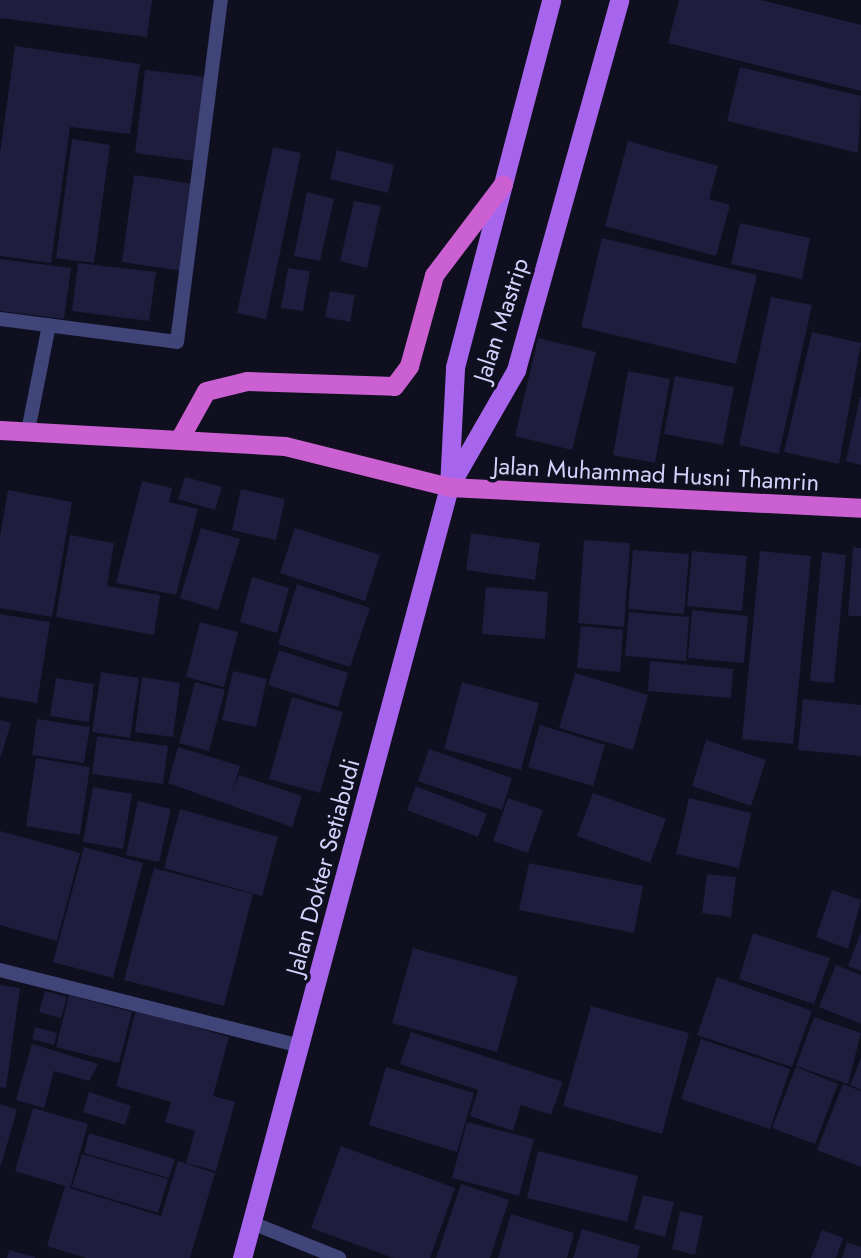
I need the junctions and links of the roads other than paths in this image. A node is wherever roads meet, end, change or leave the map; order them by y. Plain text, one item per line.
1 (220, 0) edge
2 (551, 0) edge
3 (619, 0) edge
4 (503, 184) junction
5 (0, 319) edge
6 (49, 325) junction
7 (0, 430) edge
8 (28, 431) junction
9 (181, 436) junction
10 (449, 487) junction
11 (861, 508) edge
12 (0, 970) edge
13 (301, 1046) junction
14 (251, 1223) junction
15 (242, 1258) edge
16 (339, 1258) edge

1 - 6 street
2 - 4 main road, Jalan Mastrip
3 - 10 main road, Jalan Mastrip
4 - 9 highway
4 - 10 main road, Jalan Mastrip
5 - 6 street
6 - 8 street
7 - 8 highway, Jalan Muhammad Husni Thamrin
8 - 9 highway, Jalan Muhammad Husni Thamrin
9 - 10 highway, Jalan Muhammad Husni Thamrin
10 - 11 highway, Jalan Muhammad Husni Thamrin
10 - 13 main road, Jalan Dokter Setiabudi
12 - 13 street
13 - 14 main road, Jalan Dokter Setiabudi
14 - 15 main road, Jalan Dokter Setiabudi
14 - 16 street

